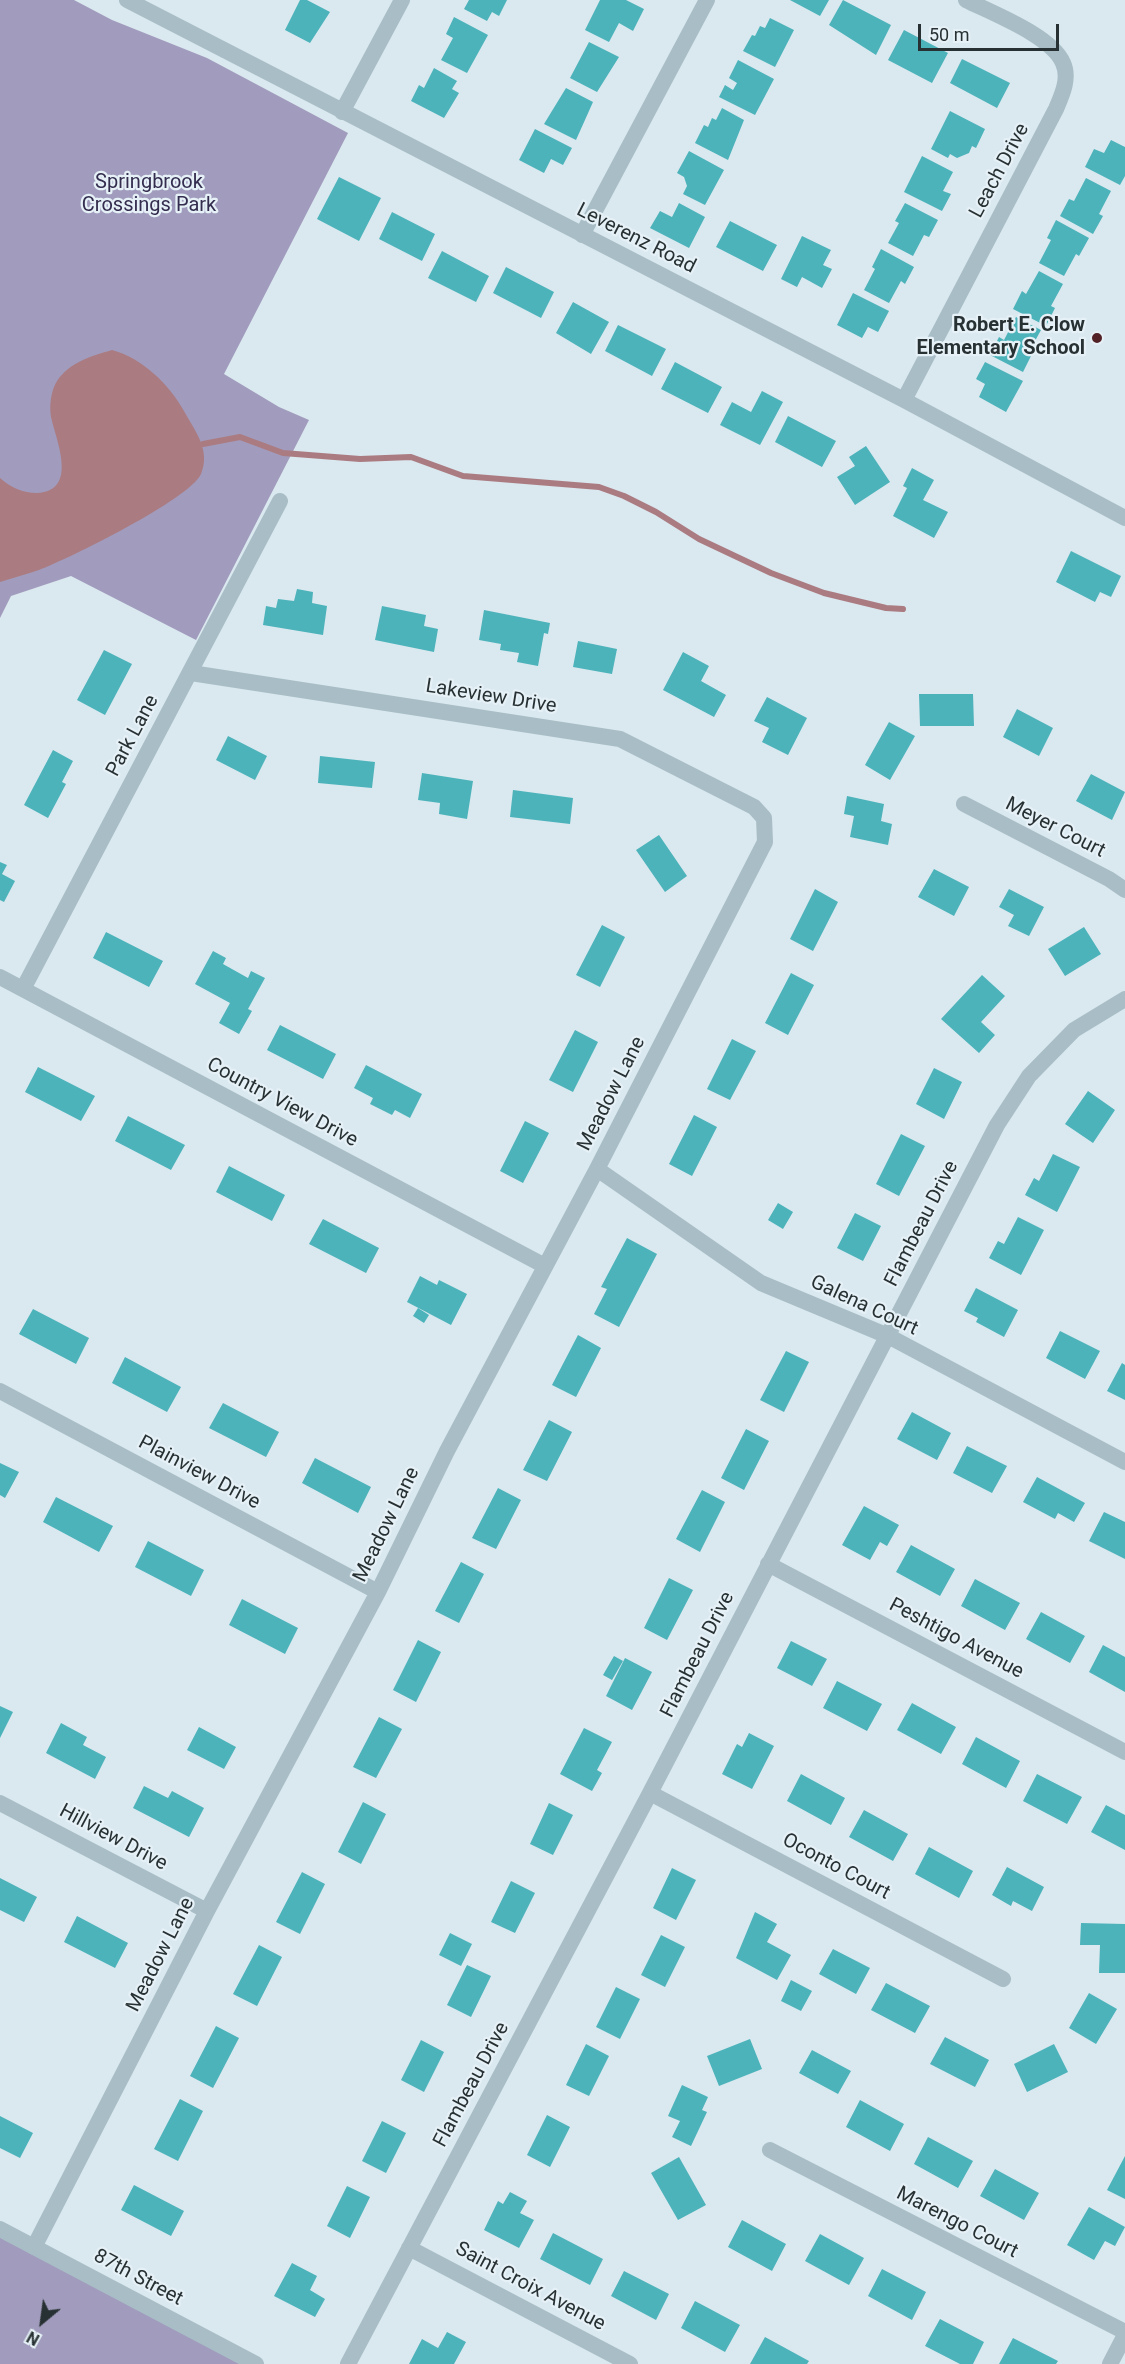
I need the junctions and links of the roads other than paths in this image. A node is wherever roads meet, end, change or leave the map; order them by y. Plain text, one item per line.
1 (127, 0) edge
2 (402, 0) edge
3 (707, 0) edge
4 (966, 0) edge
5 (342, 112) junction
6 (582, 236) junction
7 (904, 400) junction
8 (280, 501) dead end
9 (1125, 518) edge
10 (190, 673) junction
11 (964, 804) dead end
12 (764, 819) joint
13 (1125, 890) edge
14 (0, 977) edge
15 (23, 989) junction
16 (1125, 999) edge
17 (597, 1169) junction
18 (545, 1266) junction
19 (888, 1336) junction
20 (0, 1391) edge
21 (1125, 1462) edge
22 (768, 1564) junction
23 (378, 1592) junction
24 (1125, 1752) edge
25 (650, 1793) junction
26 (0, 1803) edge
27 (207, 1911) junction
28 (1003, 1979) dead end
29 (770, 2150) dead end
30 (0, 2229) edge
31 (34, 2247) junction
32 (409, 2248) junction
33 (1125, 2334) edge
34 (256, 2364) edge
35 (348, 2364) edge
36 (630, 2364) edge
37 (1110, 2364) edge

1 - 5 street, Leverenz Road
2 - 5 street
3 - 6 street
4 - 7 street, Leach Drive
5 - 6 street, Leverenz Road
6 - 7 street, Leverenz Road
7 - 9 street, Leverenz Road
8 - 10 street, Park Lane
10 - 12 street, Lakeview Drive
10 - 15 street, Park Lane
11 - 13 street, Meyer Court
12 - 17 street, Meadow Lane
14 - 15 street, Country View Drive
15 - 18 street, Country View Drive
16 - 19 street, Flambeau Drive
17 - 18 street, Meadow Lane
17 - 19 street, Galena Court
18 - 23 street, Meadow Lane
19 - 21 street, Galena Court
19 - 22 street, Flambeau Drive
20 - 23 street, Plainview Drive
22 - 24 street, Peshtigo Avenue
22 - 25 street, Flambeau Drive
23 - 27 street, Meadow Lane
25 - 28 street, Oconto Court
25 - 32 street, Flambeau Drive
26 - 27 street, Hillview Drive
27 - 31 street, Meadow Lane
29 - 33 street, Marengo Court
30 - 31 street, 87th Street
31 - 34 street, 87th Street
32 - 35 street, Flambeau Drive
32 - 36 street, Saint Croix Avenue
33 - 37 street

